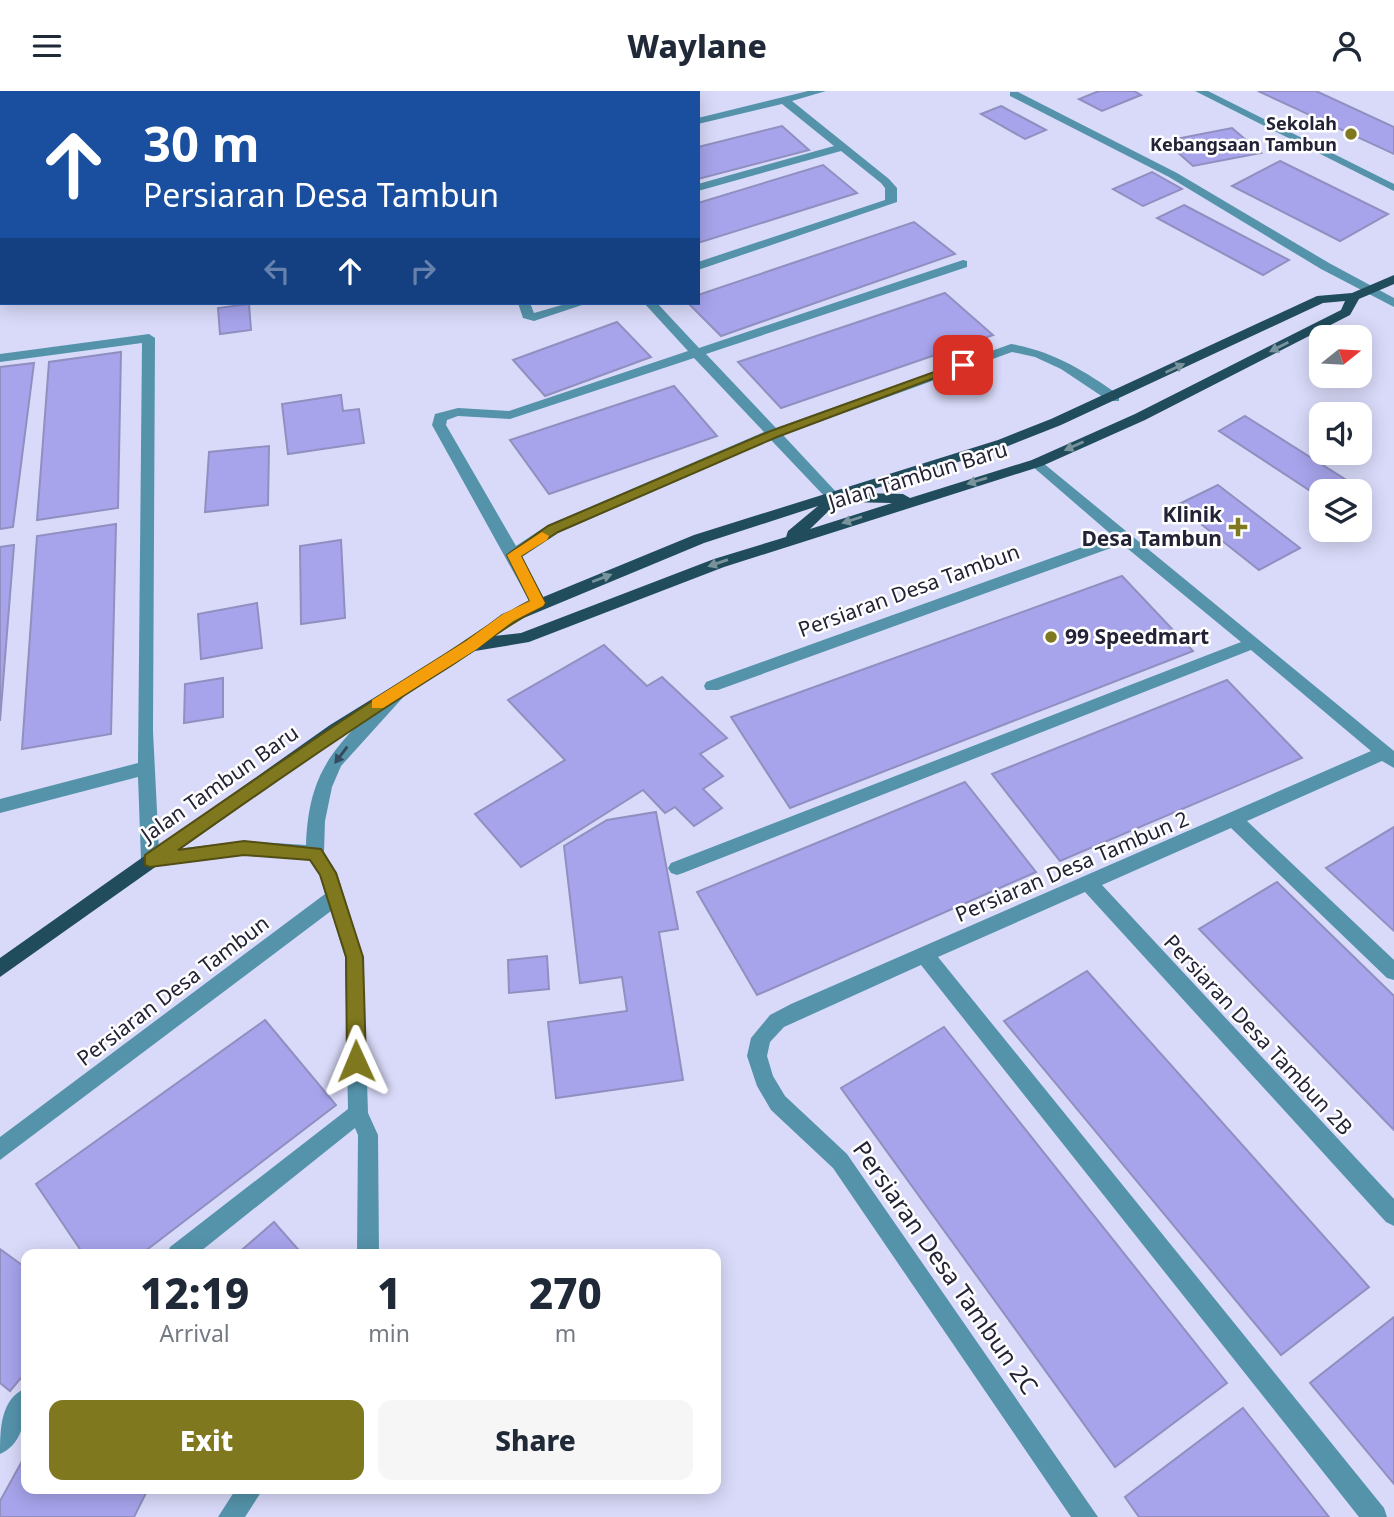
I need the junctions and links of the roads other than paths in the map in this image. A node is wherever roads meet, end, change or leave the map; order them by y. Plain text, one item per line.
1 (821, 91) edge
2 (1200, 91) edge
3 (1014, 94) dead end
4 (783, 99) junction
5 (700, 120) edge
6 (842, 147) junction
7 (700, 187) edge
8 (1394, 188) edge
9 (963, 264) dead end
10 (700, 265) edge
11 (1394, 279) edge
12 (1370, 291) junction
13 (1354, 297) junction
14 (1394, 303) edge
15 (524, 305) edge
16 (575, 305) edge
17 (652, 305) edge
18 (699, 354) junction
19 (0, 358) edge
20 (1114, 398) junction
21 (1056, 422) junction
22 (772, 434) junction
23 (1037, 463) junction
24 (834, 497) junction
25 (917, 499) junction
26 (1122, 538) junction
27 (783, 542) junction
28 (514, 555) junction
29 (538, 603) junction
30 (1254, 643) junction
31 (472, 645) junction
32 (712, 686) dead end
33 (404, 688) junction
34 (1389, 757) edge
35 (146, 768) junction
36 (0, 806) edge
37 (1235, 821) junction
38 (315, 853) junction
39 (150, 860) junction
40 (677, 868) dead end
41 (1089, 884) junction
42 (334, 898) junction
43 (925, 955) junction
44 (0, 969) edge
45 (1394, 972) edge
46 (777, 1021) joint
47 (358, 1113) junction
48 (0, 1150) edge
49 (1394, 1215) edge
50 (186, 1249) edge
51 (368, 1249) edge
52 (21, 1408) edge
53 (0, 1442) edge
54 (247, 1494) edge
55 (230, 1517) edge
56 (1086, 1517) edge
57 (1375, 1517) edge

1 - 4 street
2 - 8 street
3 - 12 street
4 - 5 street
4 - 6 street
6 - 7 street
6 - 10 street
9 - 18 street
11 - 12 main road, Jalan Tambun Baru
12 - 13 main road, Jalan Tambun Baru
12 - 14 street
20 -> 13 main road, Jalan Tambun Baru
13 -> 23 main road, Jalan Tambun Baru
15 - 16 street
17 - 18 street
18 - 22 street
18 - 28 street
19 - 35 street
20 - 21 main road, Jalan Tambun Baru
20 - 22 street
21 - 23 main road
21 - 24 main road, Jalan Tambun Baru
22 - 24 street
22 - 28 street
23 -> 25 main road, Jalan Tambun Baru
23 - 26 street
24 - 25 main road
24 - 27 main road
29 -> 24 main road, Jalan Tambun Baru
25 -> 27 main road, Jalan Tambun Baru
26 - 30 street
26 - 32 street, Persiaran Desa Tambun
27 -> 31 main road, Jalan Tambun Baru
28 - 29 street
29 - 31 main road, Jalan Tambun Baru
30 - 34 street
30 - 40 street
31 - 33 main road, Jalan Tambun Baru
33 -> 38 street
33 - 39 main road, Jalan Tambun Baru
34 - 37 street, Persiaran Desa Tambun 2
35 - 36 street
35 - 39 street
37 - 41 street, Persiaran Desa Tambun 2
37 - 45 street
38 - 39 street
38 - 42 street
39 - 44 main road, Jalan Tambun Baru
41 - 43 street, Persiaran Desa Tambun 2
41 - 49 street, Persiaran Desa Tambun 2B
42 - 47 street
42 - 48 street, Persiaran Desa Tambun
43 - 46 street, Persiaran Desa Tambun 2
43 - 57 street
46 - 56 street, Persiaran Desa Tambun 2C
47 - 50 street
47 - 51 street
52 - 53 street
54 - 55 street

